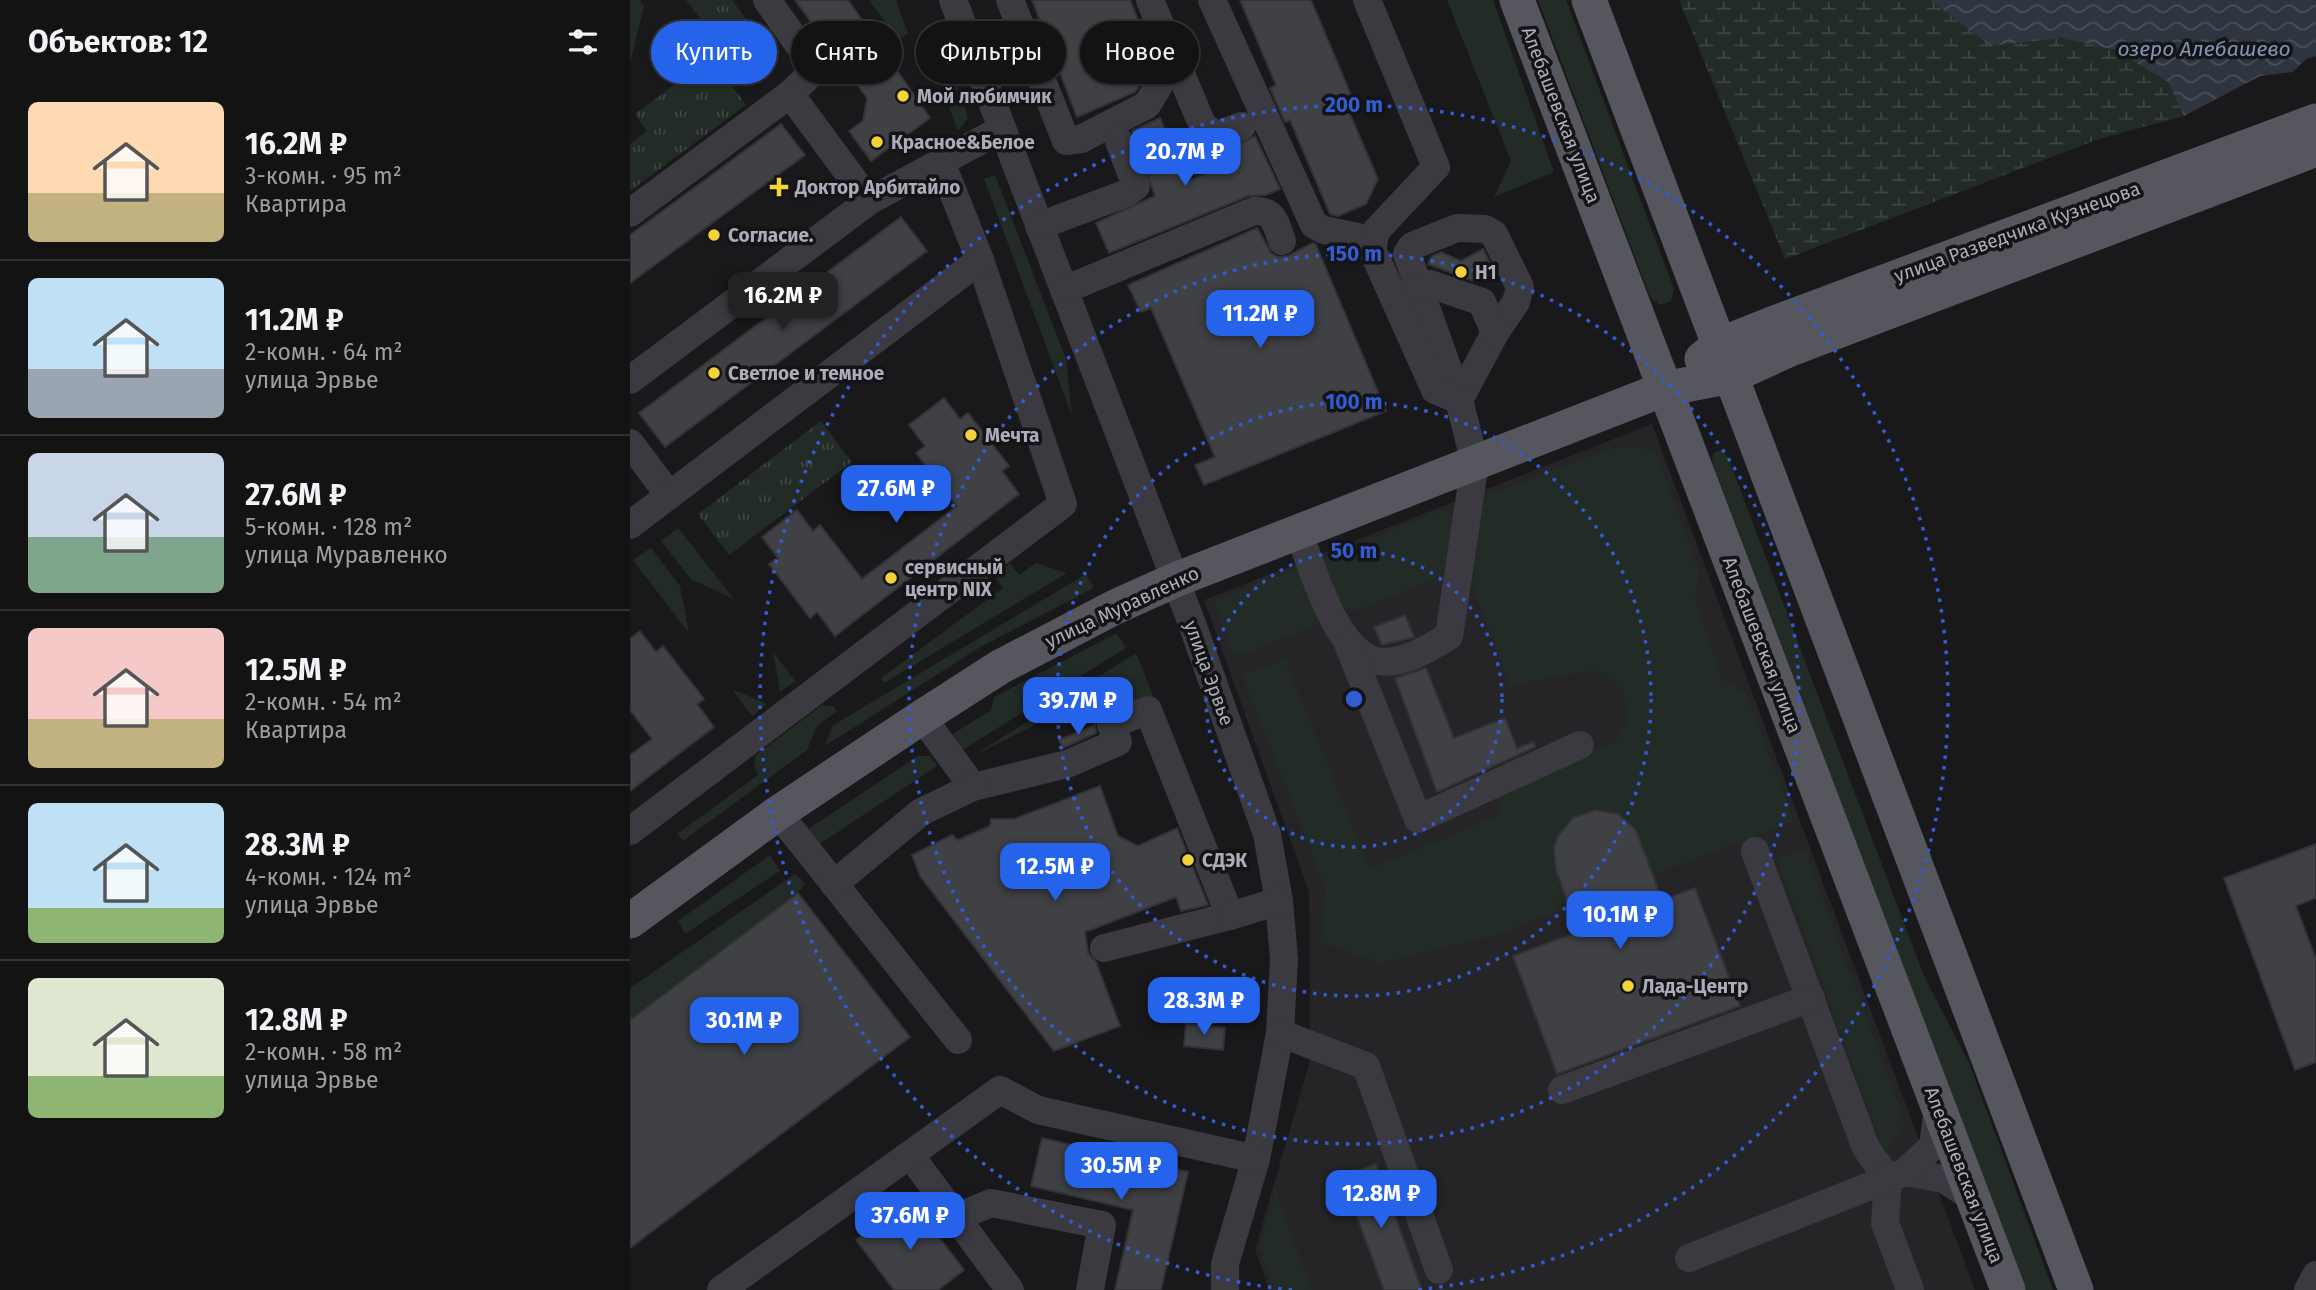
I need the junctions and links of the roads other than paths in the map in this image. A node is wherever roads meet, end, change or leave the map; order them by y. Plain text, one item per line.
1 (767, 0) edge
2 (953, 0) edge
3 (1010, 0) edge
4 (1150, 0) edge
5 (1212, 0) edge
6 (1367, 0) edge
7 (1517, 0) edge
8 (1589, 0) edge
9 (1158, 21) edge
10 (1160, 84) edge
11 (1184, 84) edge
12 (790, 94) junction
13 (2316, 121) edge
14 (1242, 126) dead end
15 (1002, 130) junction
16 (1119, 141) dead end
17 (2316, 149) edge
18 (941, 162) junction
19 (869, 201) junction
20 (630, 213) edge
21 (1039, 226) junction
22 (1372, 240) junction
23 (1282, 242) dead end
24 (980, 260) junction
25 (1420, 289) junction
26 (1063, 290) junction
27 (1494, 333) junction
28 (1725, 361) junction
29 (630, 380) edge
30 (1664, 389) junction
31 (1459, 400) junction
32 (630, 443) edge
33 (1475, 463) junction
34 (669, 495) junction
35 (630, 525) edge
36 (1298, 531) junction
37 (1175, 580) junction
38 (1348, 644) junction
39 (922, 718) junction
40 (1580, 745) dead end
41 (973, 787) junction
42 (778, 813) junction
43 (630, 831) edge
44 (1755, 851) dead end
45 (834, 884) junction
46 (1279, 901) junction
47 (1230, 916) junction
48 (630, 921) edge
49 (1104, 948) dead end
50 (1811, 998) junction
51 (1280, 1033) junction
52 (958, 1040) dead end
53 (1562, 1090) dead end
54 (1938, 1105) junction
55 (910, 1155) junction
56 (1256, 1159) junction
57 (1897, 1175) junction
58 (1973, 1198) junction
59 (957, 1217) junction
60 (1689, 1258) dead end
61 (1439, 1269) dead end
62 (2316, 1275) edge
63 (722, 1290) edge
64 (1010, 1290) edge
65 (1090, 1290) edge
66 (1225, 1290) edge
67 (1910, 1290) edge
68 (2008, 1290) edge
69 (2076, 1290) edge
70 (2308, 1290) edge

1 - 12 street
2 - 15 street, улица Эрвье
3 - 10 street
4 - 9 street
5 - 22 street
6 - 22 street
7 - 30 main road, Алебашевская улица
8 - 28 main road
11 - 14 street
12 - 19 street
12 - 20 street
13 - 28 main road, улица Разведчика Кузнецова
15 - 18 street
15 - 21 street, улица Эрвье
16 - 21 street
17 - 28 main road, улица Разведчика Кузнецова
18 - 19 street
18 - 24 street
19 - 29 street
21 - 26 street, улица Эрвье
22 - 31 street
23 - 26 street
24 - 34 street
24 - 43 street
25 - 27 street
25 - 27 street
25 - 31 street
26 - 37 street, улица Эрвье
27 - 31 street
28 - 30 main road, улица Муравленко
28 - 69 main road
30 - 33 main road, улица Муравленко
30 - 54 main road, Алебашевская улица
31 - 33 street
32 - 34 street
33 - 36 main road, улица Муравленко
33 - 38 street
34 - 35 street
36 - 37 main road, улица Муравленко
36 - 38 street
37 - 39 main road, улица Муравленко
37 - 46 street, улица Эрвье
38 - 40 street
39 - 41 street
39 - 42 main road, улица Муравленко
41 - 45 street
41 - 47 street
42 - 45 street
42 - 48 main road, улица Муравленко
44 - 50 street
45 - 52 street
46 - 47 street
46 - 51 street, улица Эрвье
47 - 49 street
50 - 53 street
50 - 57 street
51 - 56 street, улица Эрвье
51 - 61 street
54 - 57 street
54 - 58 main road, Алебашевская улица
55 - 56 street
55 - 59 street
55 - 63 street
56 - 66 street, улица Эрвье
57 - 58 street
57 - 60 street
57 - 67 street
58 - 68 main road, Алебашевская улица
59 - 64 street
59 - 65 street
62 - 70 street

